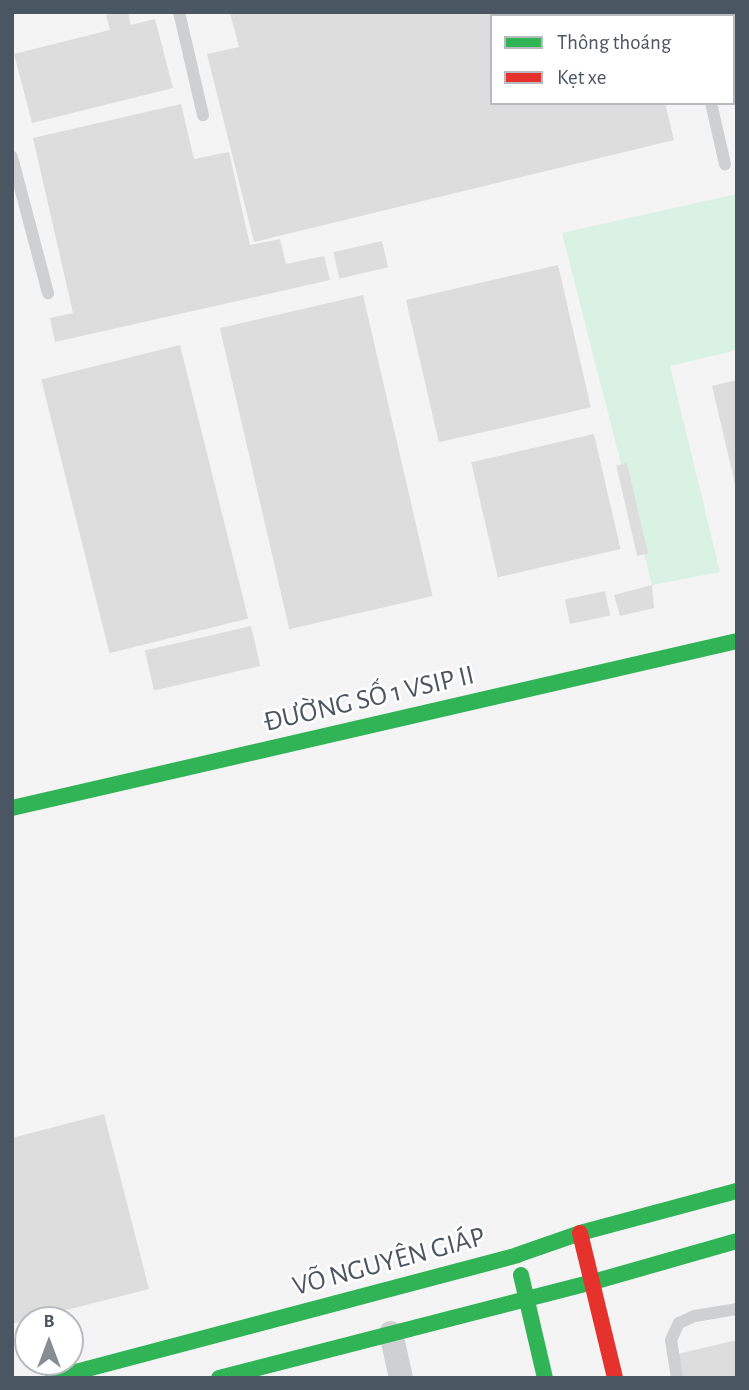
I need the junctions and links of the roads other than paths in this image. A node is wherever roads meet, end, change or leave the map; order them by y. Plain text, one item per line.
1 (179, 12) edge
2 (711, 105) edge
3 (202, 115) dead end
4 (12, 157) edge
5 (725, 164) dead end
6 (48, 293) dead end
7 (737, 641) edge
8 (12, 808) edge
9 (737, 1191) edge
10 (580, 1233) junction
11 (737, 1241) edge
12 (517, 1255) junction
13 (593, 1282) junction
14 (526, 1297) junction
15 (737, 1309) edge
16 (391, 1333) junction
17 (52, 1378) edge
18 (219, 1378) edge
19 (401, 1378) edge
20 (545, 1378) edge
21 (615, 1378) edge
22 (677, 1378) edge

1 - 3 lane
2 - 5 lane
4 - 6 lane
7 - 8 main road, ĐƯỜNG SỐ 1 VSIP II
9 - 10 main road, VÕ NGUYÊN GIÁP
10 - 12 main road, VÕ NGUYÊN GIÁP
10 - 13 main road
11 - 13 main road
12 - 14 main road
12 - 17 main road, VÕ NGUYÊN GIÁP
13 - 14 main road
13 - 21 main road
14 - 16 main road
14 - 20 main road
15 - 22 lane
16 - 18 main road
16 - 19 street

